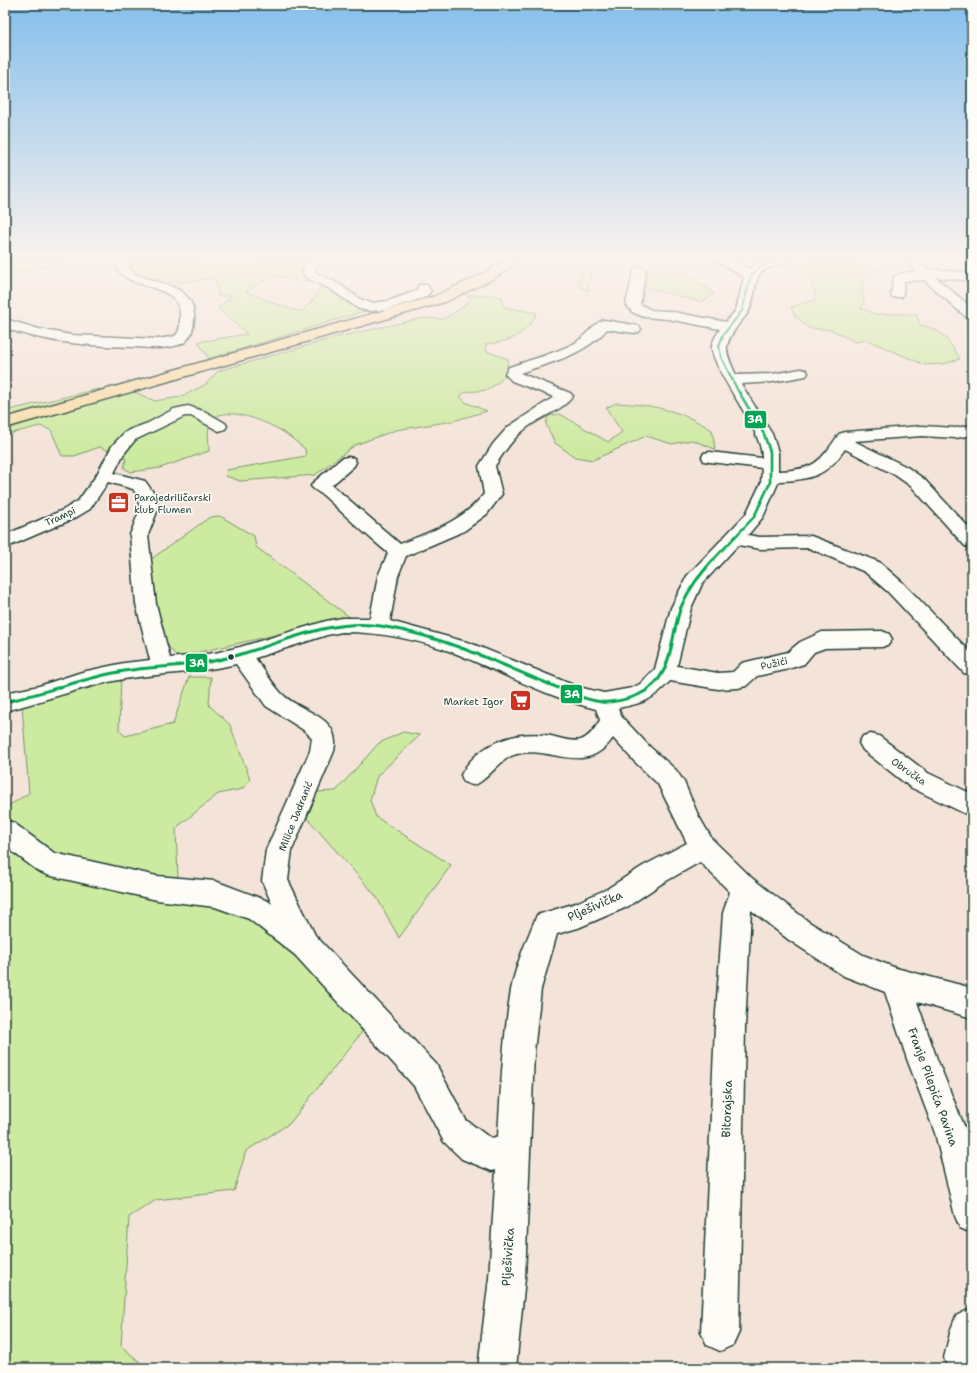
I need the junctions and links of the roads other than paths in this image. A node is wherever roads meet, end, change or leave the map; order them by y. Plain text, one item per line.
1 (5, 323) edge
2 (187, 323) edge
3 (357, 323) edge
4 (710, 323) edge
5 (733, 323) edge
6 (730, 327) junction
7 (634, 329) dead end
8 (801, 373) dead end
9 (731, 380) junction
10 (5, 423) edge
11 (219, 426) dead end
12 (972, 430) edge
13 (842, 442) junction
14 (710, 457) dead end
15 (348, 462) dead end
16 (771, 470) junction
17 (104, 476) junction
18 (734, 538) junction
19 (5, 542) edge
20 (972, 542) edge
21 (398, 552) junction
22 (379, 626) junction
23 (882, 638) dead end
24 (241, 655) junction
25 (162, 667) junction
26 (972, 667) edge
27 (665, 672) junction
28 (5, 702) edge
29 (608, 711) junction
30 (871, 743) dead end
31 (473, 775) dead end
32 (972, 806) edge
33 (5, 831) edge
34 (703, 847) junction
35 (744, 888) junction
36 (305, 945) junction
37 (896, 982) junction
38 (972, 1004) edge
39 (515, 1146) junction
40 (972, 1216) edge
41 (720, 1332) dead end
42 (497, 1368) edge

1 - 2 street
3 - 10 main road
4 - 6 street
5 - 6 street
6 - 9 street
7 - 21 street
8 - 9 street
9 - 16 street
11 - 17 street
12 - 13 street
13 - 16 street
13 - 20 street
14 - 16 street
15 - 21 street
16 - 18 street
17 - 19 street, Trampi
17 - 25 street
18 - 26 street
18 - 27 street
21 - 22 street
22 - 24 street
22 - 29 street
23 - 27 street, Pužići
24 - 25 street
24 - 36 street, Milice Jadranić
25 - 28 street
27 - 29 street
29 - 31 street
29 - 34 street
30 - 32 street, Obručka
33 - 36 street
34 - 35 street
34 - 39 street, Plješivička
35 - 37 street
35 - 41 street, Bitorajska
36 - 39 street
37 - 38 street
37 - 40 street, Franje Pilepića Pavina
39 - 42 street, Plješivička

